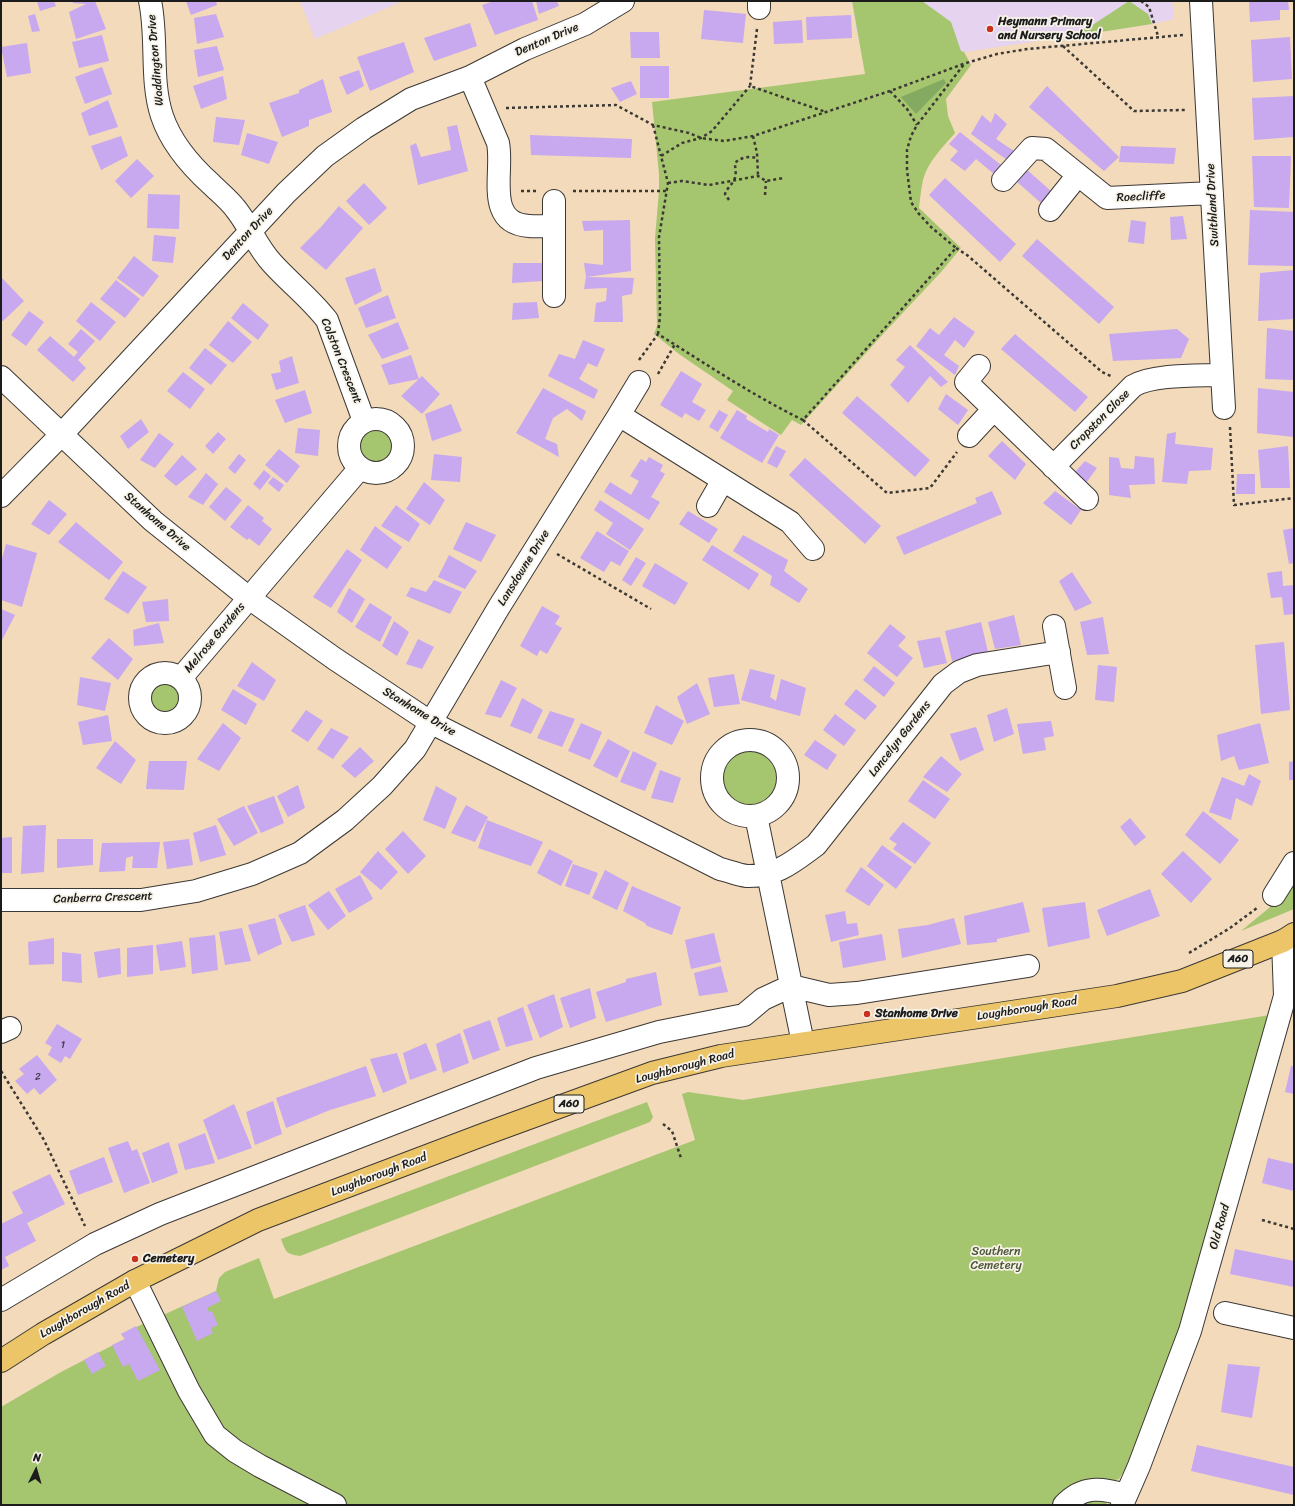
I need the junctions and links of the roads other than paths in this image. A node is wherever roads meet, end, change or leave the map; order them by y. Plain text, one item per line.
1 (150, 1) edge
2 (624, 1) edge
3 (1201, 1) edge
4 (470, 77) junction
5 (1078, 175) junction
6 (1003, 180) dead end
7 (1212, 193) junction
8 (553, 194) road end
9 (1050, 210) dead end
10 (554, 225) junction
11 (250, 232) junction
12 (554, 296) dead end
13 (979, 366) dead end
14 (1222, 375) junction
15 (643, 376) road end
16 (1, 378) edge
17 (1224, 408) road end
18 (994, 409) junction
19 (619, 415) junction
20 (364, 421) junction
21 (61, 435) junction
22 (968, 436) road end
23 (1054, 467) junction
24 (360, 468) junction
25 (723, 480) junction
26 (1, 496) edge
27 (1087, 499) dead end
28 (708, 506) dead end
29 (813, 549) dead end
30 (249, 598) junction
31 (1054, 626) dead end
32 (1059, 652) junction
33 (181, 678) dead end
34 (1065, 688) dead end
35 (430, 722) junction
36 (756, 816) dead end
37 (1294, 863) edge
38 (768, 875) junction
39 (1274, 895) road end
40 (1, 900) edge
41 (1288, 938) edge
42 (1028, 966) dead end
43 (791, 986) junction
44 (803, 1043) junction
45 (135, 1281) junction
46 (1, 1300) edge
47 (1225, 1312) dead end
48 (1294, 1328) edge
49 (1, 1361) edge
50 (1124, 1500) edge
51 (335, 1505) edge
52 (1064, 1505) edge

1 - 11 street, Waddington Drive
2 - 4 street, Denton Drive
3 - 7 street, Swithland Drive
4 - 10 street
4 - 11 street, Denton Drive
5 - 6 street, Roecliffe
5 - 7 street, Roecliffe
5 - 9 street
7 - 14 street, Swithland Drive
8 - 10 street
10 - 12 street
11 - 20 street, Colston Crescent
11 - 21 street, Denton Drive
13 - 18 street
14 - 17 street, Swithland Drive
14 - 23 street, Cropston Close
15 - 19 street, Lansdowne Drive
16 - 21 street, Stanhome Drive
18 - 22 street
18 - 23 street
19 - 25 street
19 - 35 street, Lansdowne Drive
20 - 24 street
20 - 24 street
21 - 26 street, Denton Drive
21 - 30 street, Stanhome Drive
23 - 27 street
24 - 30 street
25 - 28 street
25 - 29 street
30 - 33 street, Melrose Gardens
30 - 35 street, Stanhome Drive
31 - 32 street
32 - 34 street
32 - 38 street, Lancelyn Gardens
35 - 38 street, Stanhome Drive
35 - 40 street, Canberra Crescent
36 - 38 street
37 - 39 street
38 - 43 street
41 - 44 main road, Loughborough Road / A60
41 - 50 street, Old Road
42 - 43 street
43 - 44 street
43 - 46 street
44 - 45 main road, Loughborough Road / A60
45 - 49 main road, Loughborough Road / A60
45 - 51 street
47 - 48 street
50 - 52 street

